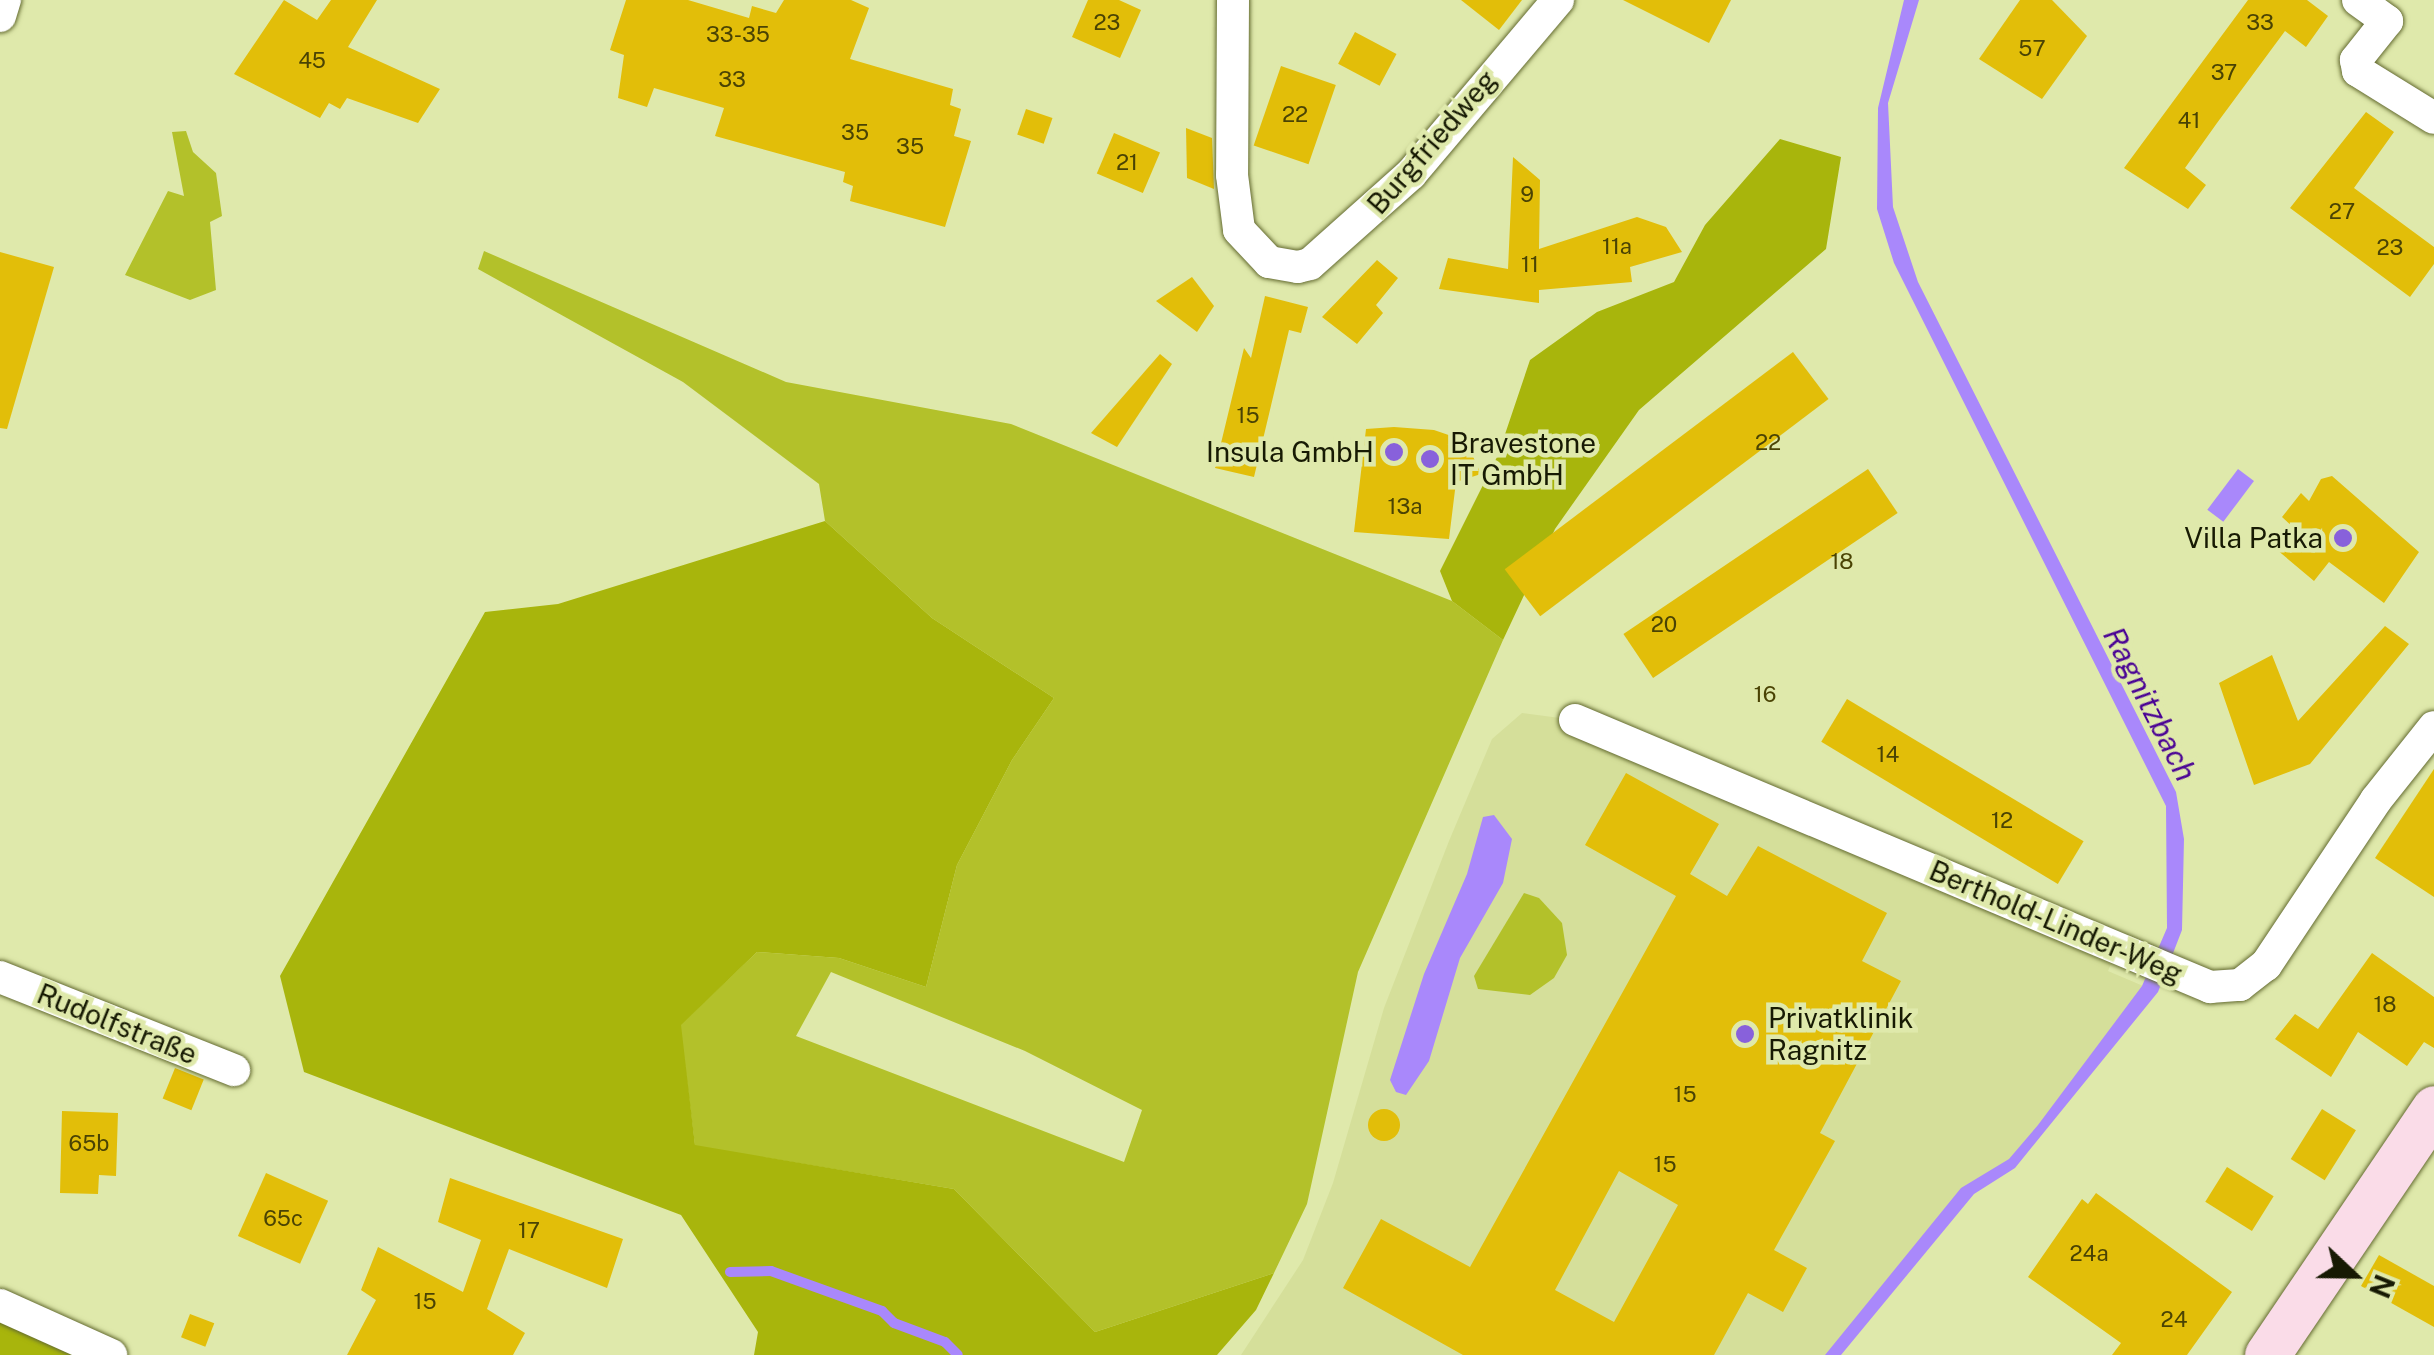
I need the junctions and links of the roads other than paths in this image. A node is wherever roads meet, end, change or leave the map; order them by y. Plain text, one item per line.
1 (5, 0) edge
2 (1233, 0) edge
3 (1558, 0) edge
4 (2358, 0) edge
5 (2395, 10) edge
6 (0, 16) edge
7 (2434, 118) edge
8 (1575, 720) dead end
9 (2434, 727) edge
10 (0, 977) edge
11 (234, 1070) dead end
12 (2434, 1108) edge
13 (0, 1304) edge
14 (111, 1355) edge
15 (2267, 1355) edge

1 - 6 street
2 - 3 street, Burgfriedweg
4 - 5 street
5 - 7 street
8 - 9 street, Berthold-Linder-Weg
10 - 11 street, Rudolfstraße
12 - 15 main road
13 - 14 street

